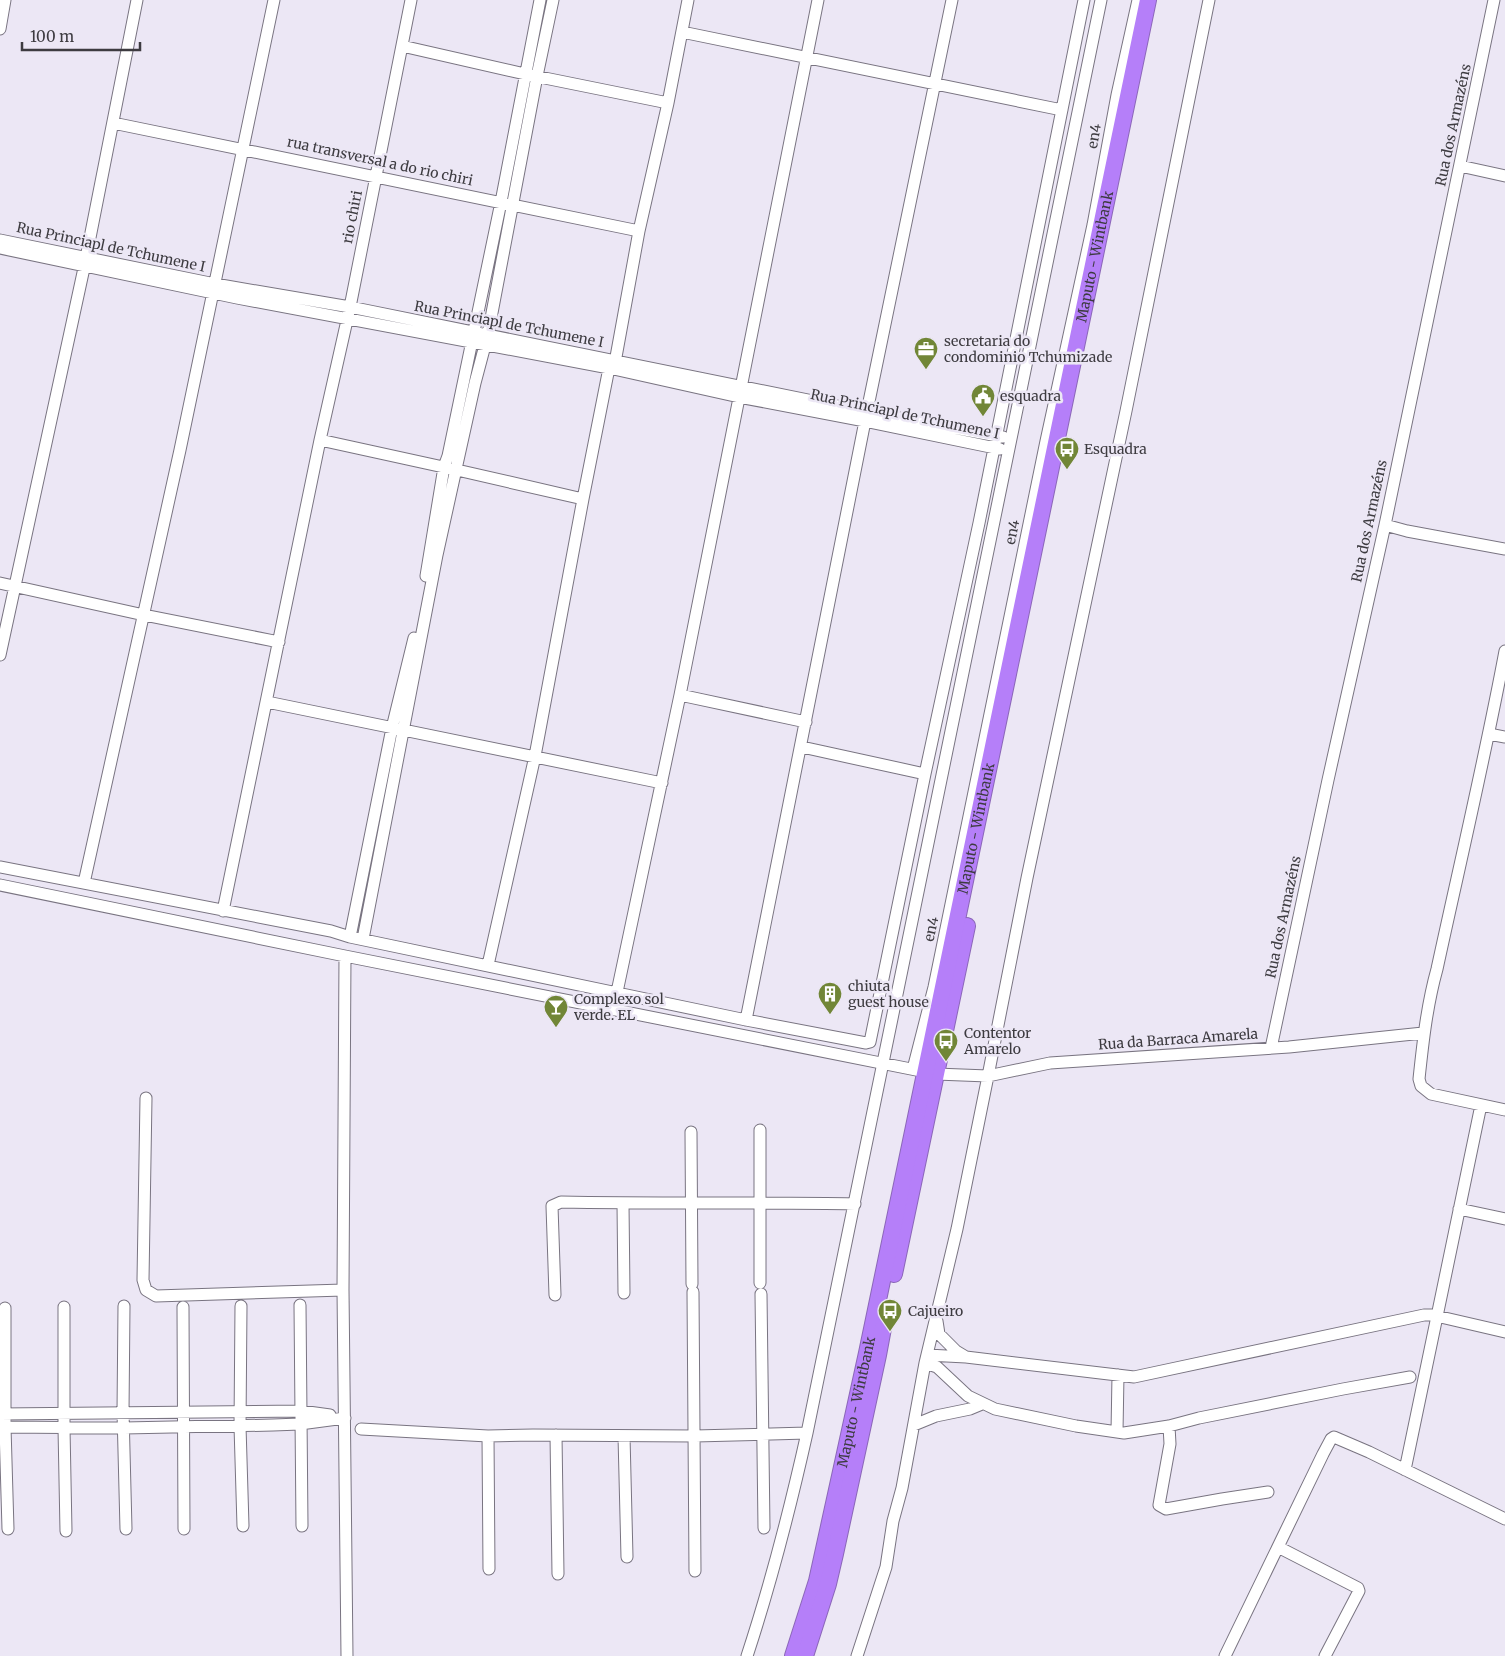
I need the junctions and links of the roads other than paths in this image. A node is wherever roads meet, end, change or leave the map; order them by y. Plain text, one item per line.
1 (6, 0) edge
2 (137, 0) edge
3 (274, 0) edge
4 (411, 0) edge
5 (540, 0) edge
6 (553, 0) edge
7 (688, 0) edge
8 (818, 0) edge
9 (952, 0) edge
10 (1084, 0) edge
11 (1101, 0) edge
12 (1138, 0) edge
13 (1148, 0) edge
14 (1158, 0) edge
15 (1209, 0) edge
16 (1494, 0) edge
17 (0, 29) edge
18 (682, 32) junction
19 (402, 46) junction
20 (806, 56) junction
21 (525, 74) junction
22 (537, 76) junction
23 (936, 84) junction
24 (668, 103) junction
25 (1062, 110) junction
26 (114, 123) junction
27 (242, 149) junction
28 (1460, 166) junction
29 (375, 176) junction
30 (1505, 176) edge
31 (507, 203) junction
32 (639, 231) junction
33 (0, 240) edge
34 (0, 248) edge
35 (85, 261) junction
36 (214, 288) junction
37 (348, 313) junction
38 (474, 337) junction
39 (487, 339) junction
40 (611, 364) junction
41 (740, 391) junction
42 (866, 417) junction
43 (997, 435) junction
44 (1012, 439) junction
45 (320, 440) junction
46 (994, 448) junction
47 (1009, 451) junction
48 (444, 467) junction
49 (457, 470) junction
50 (583, 499) junction
51 (1384, 525) junction
52 (1505, 549) edge
53 (0, 583) edge
54 (14, 586) junction
55 (144, 615) junction
56 (279, 642) junction
57 (1505, 651) edge
58 (0, 655) edge
59 (680, 695) junction
60 (267, 702) junction
61 (806, 722) junction
62 (398, 729) junction
63 (1490, 734) junction
64 (1505, 736) edge
65 (802, 747) junction
66 (535, 756) junction
67 (925, 774) junction
68 (662, 783) junction
69 (0, 867) edge
70 (84, 883) junction
71 (0, 885) edge
72 (223, 911) junction
73 (350, 937) junction
74 (363, 939) junction
75 (345, 956) junction
76 (488, 965) junction
77 (617, 992) junction
78 (746, 1020) junction
79 (1423, 1033) junction
80 (1271, 1048) junction
81 (883, 1063) junction
82 (925, 1072) junction
83 (988, 1076) junction
84 (146, 1098) dead end
85 (1481, 1105) junction
86 (1505, 1110) edge
87 (760, 1130) dead end
88 (691, 1132) dead end
89 (760, 1202) junction
90 (692, 1203) junction
91 (623, 1204) junction
92 (855, 1204) junction
93 (1459, 1209) junction
94 (1505, 1219) edge
95 (343, 1290) junction
96 (624, 1293) dead end
97 (555, 1295) dead end
98 (124, 1306) dead end
99 (241, 1306) dead end
100 (300, 1306) dead end
101 (64, 1307) dead end
102 (183, 1307) dead end
103 (6, 1308) dead end
104 (936, 1314) junction
105 (1438, 1316) junction
106 (1505, 1332) edge
107 (966, 1357) junction
108 (926, 1359) junction
109 (1118, 1375) junction
110 (1410, 1377) dead end
111 (982, 1404) junction
112 (182, 1411) junction
113 (241, 1411) junction
114 (301, 1411) junction
115 (123, 1412) junction
116 (3, 1413) edge
117 (65, 1413) junction
118 (345, 1418) junction
119 (300, 1424) junction
120 (914, 1425) junction
121 (3, 1426) edge
122 (184, 1426) junction
123 (240, 1426) junction
124 (1169, 1426) junction
125 (64, 1428) junction
126 (124, 1428) junction
127 (361, 1429) dead end
128 (1117, 1432) junction
129 (763, 1434) junction
130 (807, 1434) junction
131 (556, 1435) junction
132 (488, 1436) junction
133 (624, 1436) junction
134 (695, 1436) junction
135 (1405, 1470) junction
136 (1268, 1492) dead end
137 (1505, 1519) edge
138 (243, 1526) dead end
139 (302, 1526) dead end
140 (764, 1528) dead end
141 (8, 1529) dead end
142 (126, 1529) dead end
143 (184, 1529) dead end
144 (66, 1531) dead end
145 (1278, 1547) junction
146 (627, 1557) dead end
147 (489, 1570) dead end
148 (695, 1571) dead end
149 (558, 1574) dead end
150 (347, 1656) edge
151 (747, 1656) edge
152 (793, 1656) edge
153 (805, 1656) edge
154 (857, 1656) edge
155 (1225, 1656) edge
156 (1325, 1656) edge

1 - 17 street
2 - 26 street
3 - 27 street
4 - 19 street, rio chiri
5 - 21 street
6 - 22 street
7 - 18 street
8 - 20 street
9 - 23 street
10 - 25 street
11 - 44 street
12 - 82 street, en4
13 - 82 highway, Maputo - Wintbank
14 - 82 highway, Maputo - Wintbank
15 - 83 street
16 - 28 street, Rua dos Armazéns
18 - 20 street
18 - 24 street
19 - 21 street
19 - 29 street, rio chiri
20 - 23 street
20 - 41 street
21 - 22 street
21 - 31 street
22 - 24 street
22 - 31 street
23 - 25 street
23 - 42 street
24 - 32 street
25 - 43 street
26 - 27 street, rua transversal a do rio chiri
26 - 35 street
27 - 29 street, rua transversal a do rio chiri
27 - 36 street
28 - 30 street
28 - 51 street, Rua dos Armazéns
29 - 31 street, rua transversal a do rio chiri
29 - 37 street, rio chiri
31 - 32 street, rua transversal a do rio chiri
31 - 38 street
31 - 39 street
32 - 40 street
33 - 35 street, Rua Princiapl de Tchumene I
34 - 35 street, Rua Princiapl de Tchumene I
35 - 36 street, Rua Princiapl de Tchumene I
35 - 54 street
36 - 37 street, Rua Princiapl de Tchumene I
36 - 55 street
37 - 38 street, Rua Princiapl de Tchumene I
37 - 45 street, rio chiri
38 - 39 street, Rua Princiapl de Tchumene I
38 - 48 street
39 - 40 street, Rua Princiapl de Tchumene I
39 - 49 street
40 - 41 street, Rua Princiapl de Tchumene I
40 - 50 street
41 - 42 street, Rua Princiapl de Tchumene I
41 - 59 street
42 - 43 street, Rua Princiapl de Tchumene I
42 - 46 street, Rua Princiapl de Tchumene I
42 - 61 street
43 - 44 street, Rua Princiapl de Tchumene I
43 - 46 street
44 - 47 street
45 - 48 street
45 - 56 street, rio chiri
46 - 47 street, Rua Princiapl de Tchumene I
46 - 67 street
47 - 81 street
48 - 49 street
48 - 62 street
49 - 50 street
49 - 62 street
50 - 66 street
51 - 52 street
51 - 80 street, Rua dos Armazéns
53 - 54 street
54 - 55 street
54 - 58 street
55 - 56 street
55 - 70 street
56 - 60 street, rio chiri
57 - 63 street
59 - 61 street
59 - 68 street
60 - 62 street
60 - 72 street, rio chiri
61 - 65 street
62 - 66 street
62 - 73 street
62 - 74 street
63 - 64 street
63 - 79 street
65 - 67 street
65 - 78 street
66 - 68 street
66 - 76 street
67 - 78 street
68 - 77 street
69 - 70 street
70 - 72 street
71 - 75 street, Rua da Barraca Amarela
72 - 73 street
73 - 74 street
74 - 76 street
75 - 81 street, Rua da Barraca Amarela
75 - 95 street
76 - 77 street
77 - 78 street
79 - 80 street, Rua da Barraca Amarela
79 - 85 street
80 - 83 street, Rua da Barraca Amarela
81 - 82 street, Rua da Barraca Amarela
81 - 92 street
82 - 83 street, Rua da Barraca Amarela
82 - 152 highway, Maputo - Wintbank
82 - 153 highway, Maputo - Wintbank
83 - 104 street
84 - 95 street
85 - 86 street
85 - 93 street
87 - 89 street
88 - 90 street
89 - 90 street
89 - 92 street
89 - 129 street
90 - 91 street
90 - 134 street
91 - 96 street
91 - 97 street
92 - 130 street
93 - 94 street
93 - 105 street
95 - 118 street
98 - 115 street
99 - 113 street
100 - 114 street
101 - 117 street
102 - 112 street
103 - 116 street
104 - 107 street
104 - 108 street
105 - 106 street
105 - 109 street
105 - 135 street
107 - 108 street
107 - 109 street
108 - 111 street
108 - 120 street
109 - 128 street
110 - 124 street
111 - 120 street
111 - 128 street
112 - 113 street
112 - 115 street
112 - 122 street
113 - 114 street
113 - 123 street
114 - 118 street
114 - 119 street
115 - 117 street
115 - 126 street
116 - 117 street
116 - 121 street
117 - 125 street
118 - 119 street
118 - 150 street
119 - 123 street
119 - 139 street
120 - 154 street
121 - 125 street
121 - 141 street
122 - 123 street
122 - 126 street
122 - 143 street
123 - 138 street
124 - 128 street
124 - 136 street
125 - 126 street
125 - 144 street
126 - 142 street
127 - 132 street
129 - 130 street
129 - 134 street
129 - 140 street
130 - 151 street
131 - 132 street
131 - 133 street
131 - 149 street
132 - 147 street
133 - 134 street
133 - 146 street
134 - 148 street
135 - 137 street
135 - 145 street
145 - 155 street
145 - 156 street

